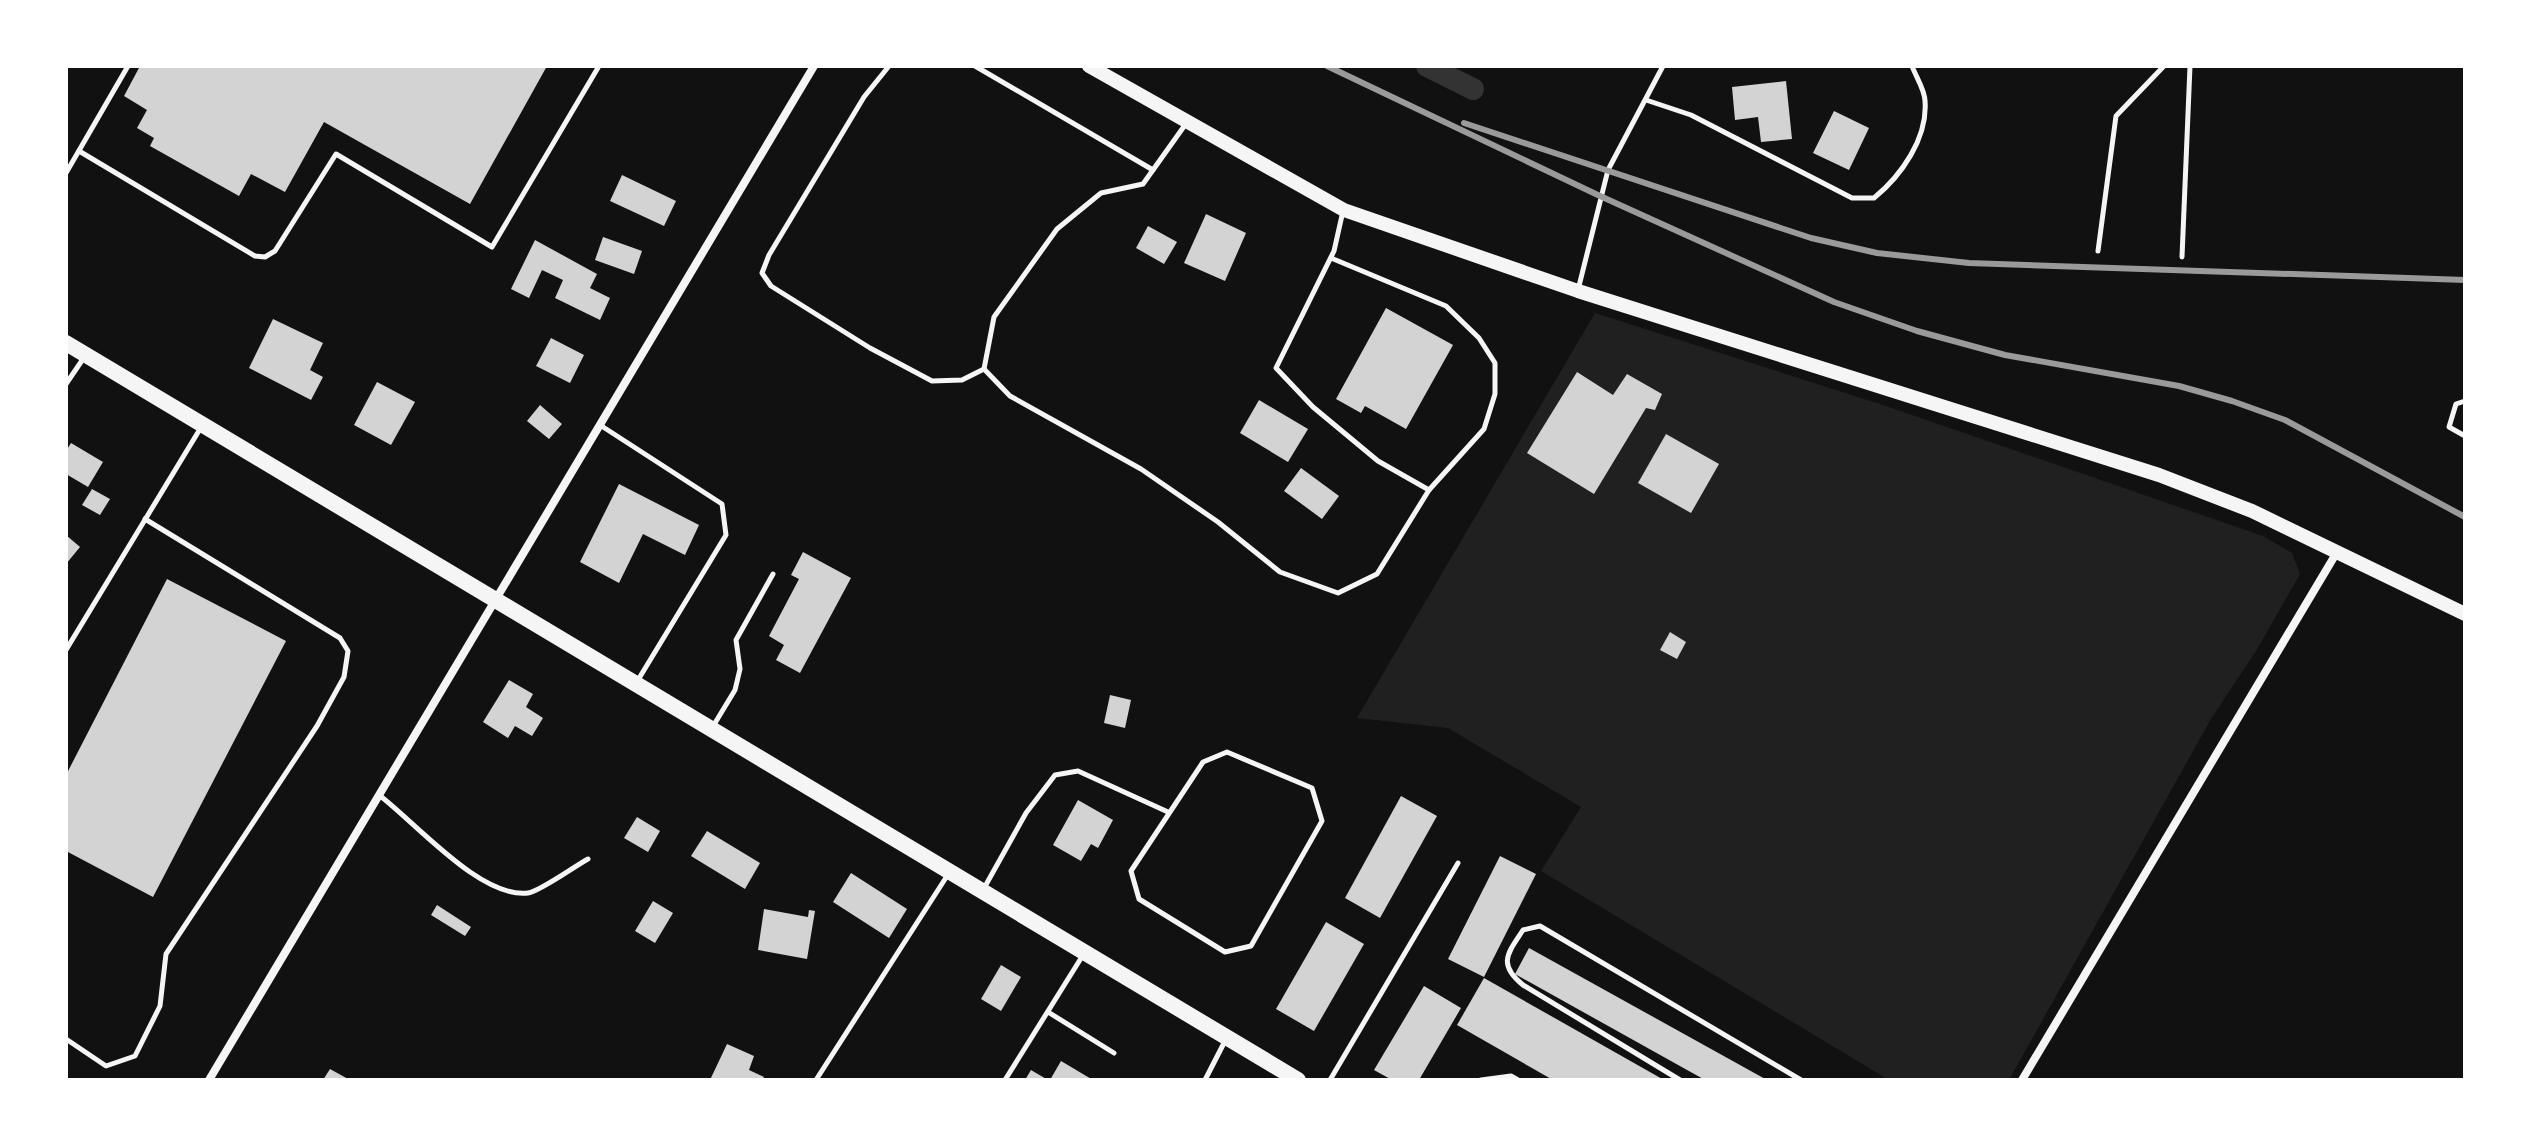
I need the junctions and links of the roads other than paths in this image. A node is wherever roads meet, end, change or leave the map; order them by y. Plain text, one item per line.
1 (128, 66) edge
2 (599, 66) edge
3 (814, 66) edge
4 (889, 66) edge
5 (975, 66) edge
6 (1089, 66) edge
7 (1663, 66) edge
8 (1912, 66) edge
9 (2164, 66) edge
10 (2190, 66) edge
11 (1646, 100) junction
12 (1186, 123) junction
13 (79, 151) junction
14 (1153, 170) junction
15 (66, 173) edge
16 (1344, 210) junction
17 (2098, 251) dead end
18 (2182, 257) dead end
19 (1331, 258) junction
20 (1578, 291) junction
21 (66, 343) edge
22 (85, 355) junction
23 (984, 369) junction
24 (66, 384) edge
25 (2465, 401) edge
26 (599, 424) junction
27 (203, 425) junction
28 (2465, 436) edge
29 (1429, 490) junction
30 (145, 519) junction
31 (2337, 552) junction
32 (773, 574) dead end
33 (495, 599) junction
34 (2465, 614) edge
35 (66, 650) edge
36 (636, 683) junction
37 (712, 729) junction
38 (379, 795) junction
39 (1168, 812) junction
40 (588, 859) dead end
41 (1458, 863) dead end
42 (950, 872) junction
43 (983, 891) junction
44 (1085, 952) junction
45 (1048, 1012) junction
46 (1227, 1037) junction
47 (66, 1039) edge
48 (1114, 1053) dead end
49 (209, 1080) edge
50 (816, 1080) edge
51 (1005, 1080) edge
52 (1205, 1080) edge
53 (1296, 1080) edge
54 (1330, 1080) edge
55 (1481, 1080) edge
56 (1518, 1080) edge
57 (1680, 1080) edge
58 (1800, 1080) edge
59 (2022, 1080) edge

1 - 13 lane
2 - 13 lane
3 - 26 street
4 - 23 lane
5 - 14 lane
6 - 12 street
7 - 11 lane
8 - 11 lane
9 - 17 lane
10 - 18 lane
11 - 20 lane
12 - 14 lane
12 - 16 street
13 - 15 lane
14 - 23 lane
16 - 19 lane
16 - 20 street
19 - 29 lane
19 - 29 lane
20 - 31 street
21 - 22 main road
22 - 24 lane
22 - 27 main road
23 - 29 lane
25 - 28 lane
26 - 33 street
26 - 36 lane
27 - 30 lane
27 - 33 main road
30 - 35 lane
30 - 47 lane
31 - 34 street
31 - 59 street
32 - 37 lane
33 - 36 main road
33 - 38 street
36 - 37 main road
37 - 42 main road
38 - 40 lane
38 - 49 street
39 - 39 lane
39 - 43 lane
41 - 54 lane
42 - 43 main road
42 - 50 lane
43 - 44 main road
44 - 45 lane
44 - 46 main road
45 - 48 lane
45 - 51 lane
46 - 52 lane
46 - 53 main road
55 - 56 lane
57 - 58 lane

